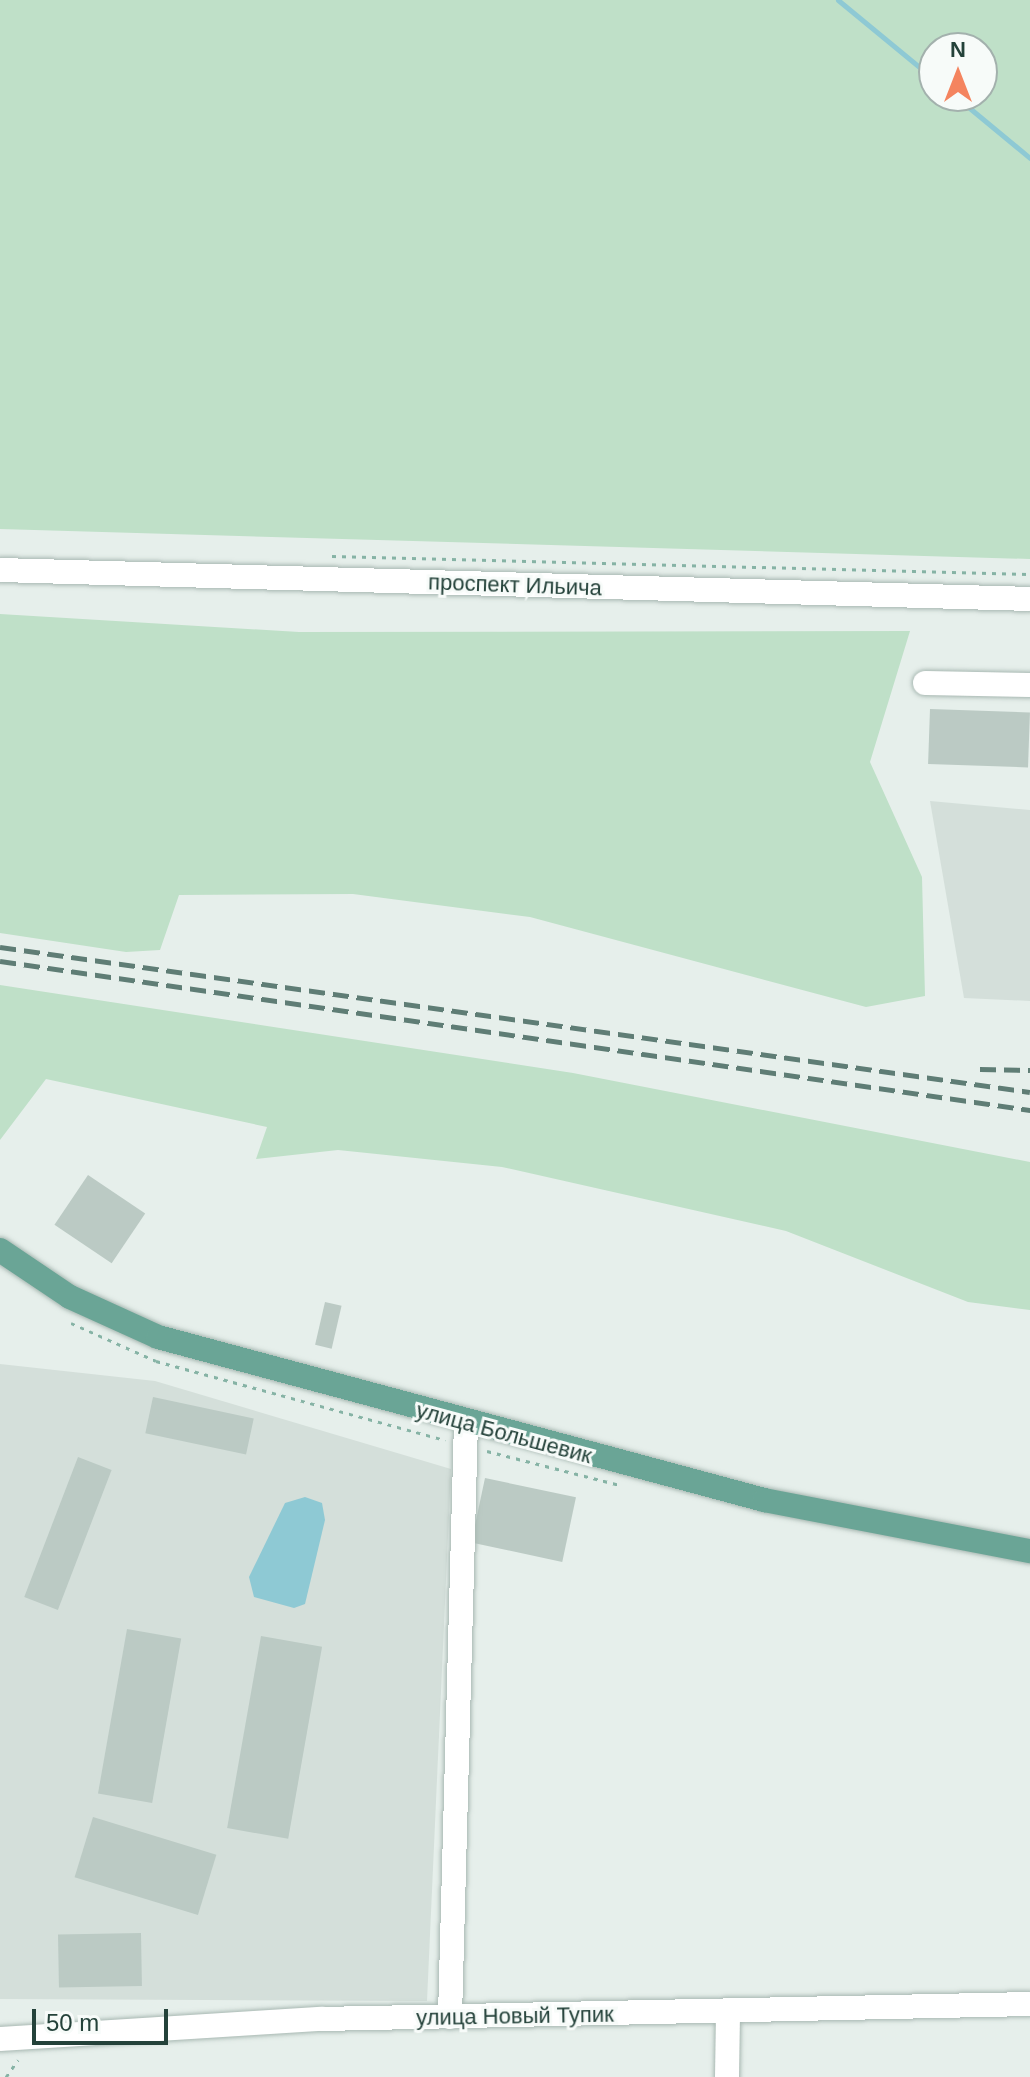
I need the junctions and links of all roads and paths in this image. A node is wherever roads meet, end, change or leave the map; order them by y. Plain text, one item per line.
1 (317, 556) dead end
2 (0, 570) edge
3 (1030, 574) edge
4 (1030, 599) edge
5 (925, 683) dead end
6 (1030, 685) edge
7 (0, 1250) edge
8 (466, 1423) junction
9 (1030, 1551) edge
10 (1030, 2004) edge
11 (728, 2011) junction
12 (450, 2017) junction
13 (0, 2039) edge
14 (727, 2077) edge

1 - 3 path
2 - 4 street, проспект Ильича
5 - 6 street
7 - 8 main road, улица Большевик
8 - 9 main road, улица Большевик
8 - 12 street
10 - 11 street, улица Новый Тупик
11 - 12 street, улица Новый Тупик
11 - 14 street
12 - 13 street, улица Новый Тупик

